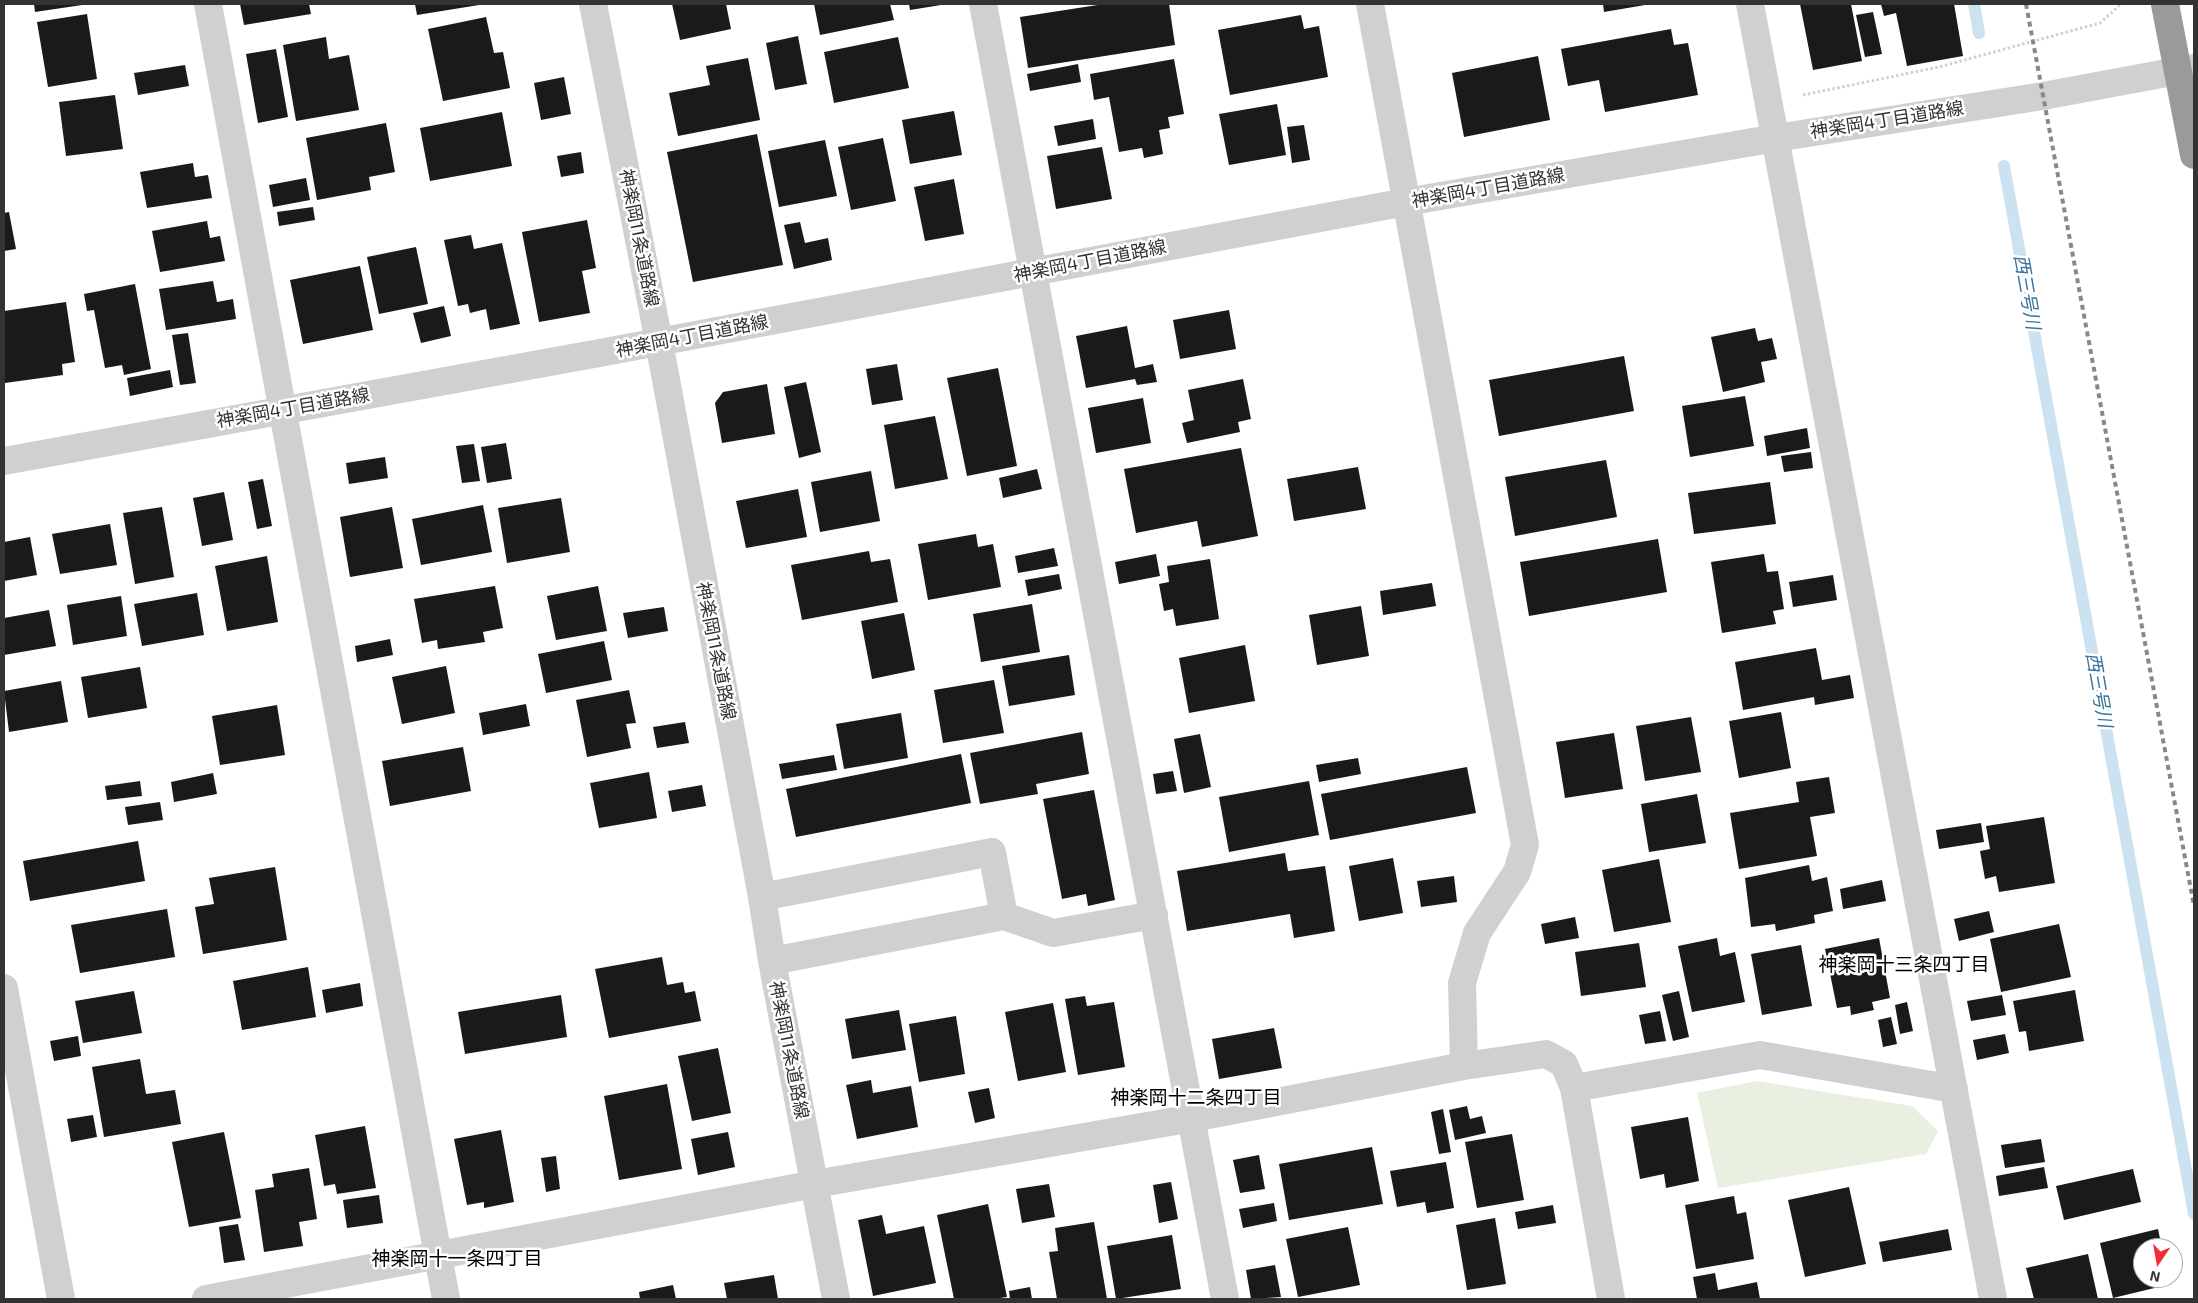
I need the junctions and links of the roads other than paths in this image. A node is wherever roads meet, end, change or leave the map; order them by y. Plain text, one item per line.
1 (208, 4) edge
2 (593, 4) edge
3 (983, 4) edge
4 (1370, 4) edge
5 (1750, 4) edge
6 (2165, 4) edge
7 (2186, 69) edge
8 (1776, 138) junction
9 (2194, 155) edge
10 (1406, 202) junction
11 (1033, 272) junction
12 (659, 342) junction
13 (282, 411) junction
14 (4, 461) edge
15 (762, 897) junction
16 (1154, 915) junction
17 (1004, 916) junction
18 (772, 961) junction
19 (4, 988) edge
20 (1464, 1066) junction
21 (1574, 1088) junction
22 (1954, 1089) junction
23 (1193, 1118) junction
24 (815, 1184) junction
25 (438, 1256) junction
26 (62, 1299) edge
27 (206, 1299) edge
28 (446, 1299) edge
29 (836, 1299) edge
30 (1225, 1299) edge
31 (1611, 1299) edge
32 (1993, 1299) edge

1 - 13 street
2 - 12 street, 神楽岡11条道路線
3 - 11 street
4 - 10 street
5 - 8 street
6 - 7 highway
7 - 8 street, 神楽岡4丁目道路線
7 - 9 highway
8 - 10 street, 神楽岡4丁目道路線
8 - 22 street
10 - 11 street, 神楽岡4丁目道路線
10 - 20 street
11 - 12 street, 神楽岡4丁目道路線
11 - 16 street
12 - 13 street, 神楽岡4丁目道路線
12 - 15 street, 神楽岡11条道路線
13 - 14 street, 神楽岡4丁目道路線
13 - 25 street
15 - 17 street
15 - 18 street, 神楽岡11条道路線
16 - 17 street
16 - 23 street
17 - 18 street
18 - 24 street, 神楽岡11条道路線
19 - 26 street
20 - 21 street
20 - 23 street
21 - 22 street
21 - 31 street
22 - 32 street
23 - 24 street
23 - 30 street
24 - 25 street
24 - 29 street, 神楽岡11条道路線
25 - 27 street
25 - 28 street

